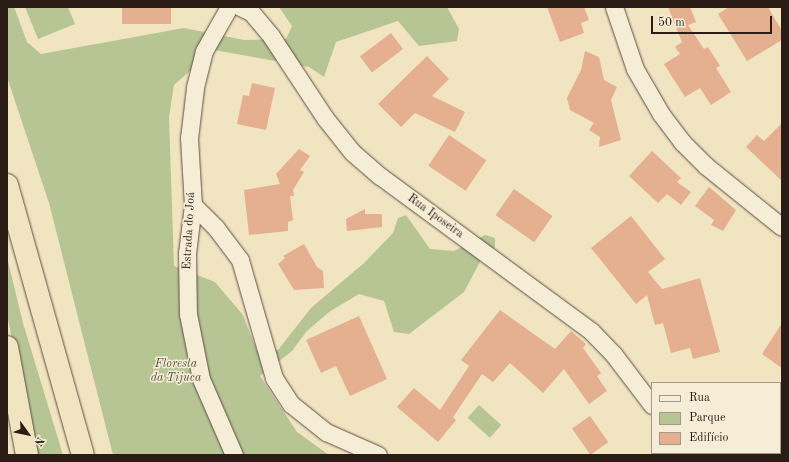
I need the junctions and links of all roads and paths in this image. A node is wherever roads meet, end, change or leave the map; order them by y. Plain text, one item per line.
1 (228, 7) edge
2 (240, 7) edge
3 (614, 7) edge
4 (7, 185) edge
5 (193, 205) junction
6 (782, 227) edge
7 (7, 347) edge
8 (651, 404) edge
9 (82, 454) edge
10 (27, 455) edge
11 (234, 455) edge
12 (378, 455) edge

1 - 5 street, Estrada do Joá
2 - 8 street, Rua Iposeira
3 - 6 street
4 - 9 highway
5 - 11 street, Estrada do Joá
5 - 12 street
7 - 10 highway

